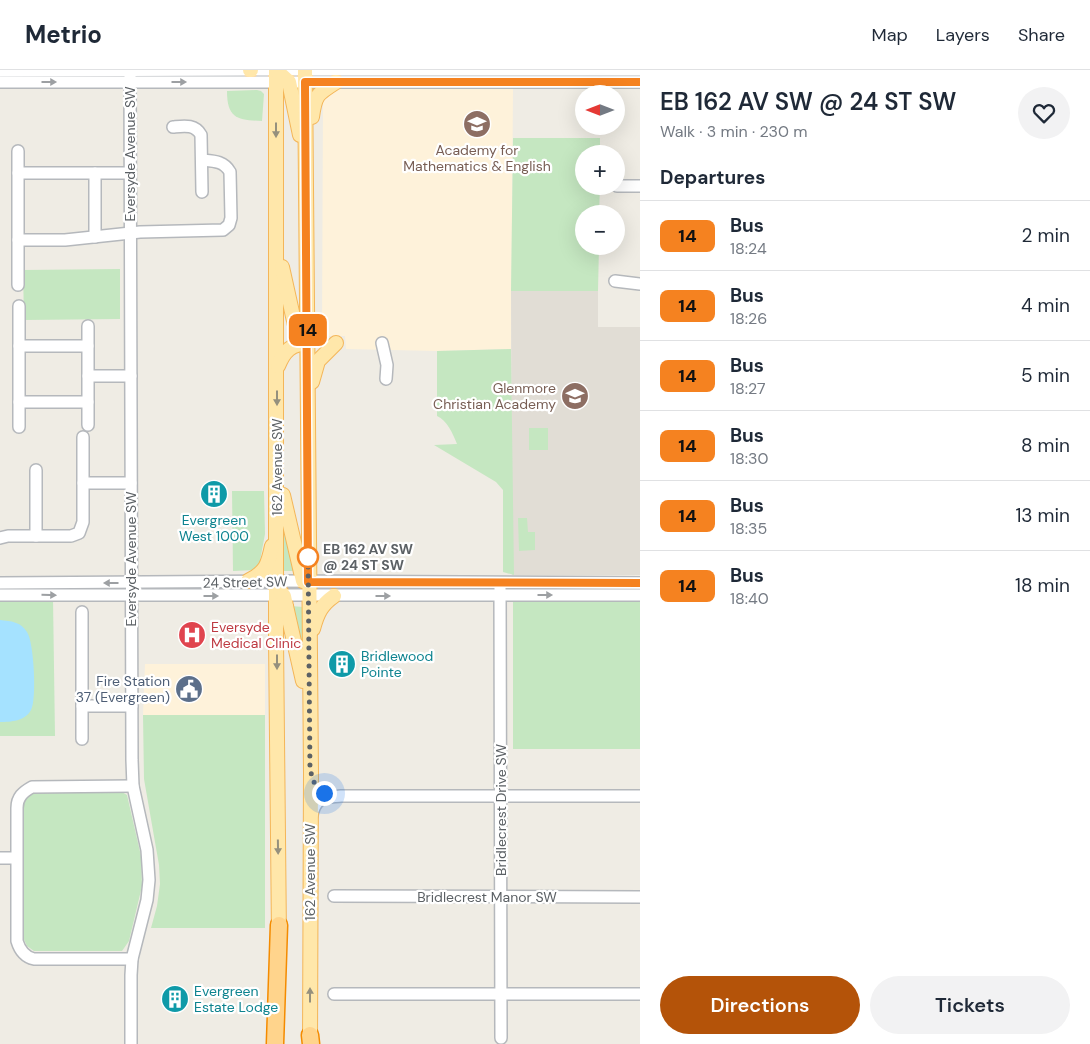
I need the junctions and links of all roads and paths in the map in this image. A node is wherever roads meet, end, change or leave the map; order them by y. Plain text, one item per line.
1 (251, 70) edge
2 (640, 70) edge
3 (0, 71) edge
4 (284, 73) edge
5 (305, 74) edge
6 (430, 74) edge
7 (130, 76) edge
8 (521, 76) edge
9 (623, 76) edge
10 (0, 82) edge
11 (336, 82) junction
12 (640, 82) edge
13 (173, 126) dead end
14 (18, 151) dead end
15 (307, 155) junction
16 (202, 160) junction
17 (95, 173) junction
18 (130, 173) junction
19 (18, 174) junction
20 (307, 175) junction
21 (625, 186) edge
22 (640, 186) edge
23 (202, 192) dead end
24 (131, 233) junction
25 (95, 237) junction
26 (18, 240) junction
27 (276, 242) junction
28 (616, 281) dead end
29 (640, 284) edge
30 (18, 285) dead end
31 (19, 306) dead end
32 (88, 326) dead end
33 (308, 343) junction
34 (336, 343) dead end
35 (382, 343) dead end
36 (19, 346) junction
37 (88, 346) junction
38 (277, 370) junction
39 (88, 376) junction
40 (131, 376) junction
41 (386, 379) dead end
42 (308, 400) junction
43 (19, 402) junction
44 (88, 402) junction
45 (88, 424) dead end
46 (19, 427) dead end
47 (83, 437) dead end
48 (277, 465) junction
49 (36, 470) dead end
50 (83, 483) junction
51 (131, 483) junction
52 (277, 526) junction
53 (36, 536) junction
54 (0, 538) edge
55 (248, 581) junction
56 (0, 583) edge
57 (131, 583) junction
58 (640, 583) edge
59 (276, 588) junction
60 (309, 588) junction
61 (500, 589) junction
62 (0, 595) edge
63 (640, 595) edge
64 (131, 596) junction
65 (334, 596) junction
66 (82, 612) dead end
67 (309, 647) junction
68 (82, 706) junction
69 (132, 706) junction
70 (309, 711) junction
71 (82, 739) dead end
72 (310, 770) junction
73 (133, 786) junction
74 (341, 796) junction
75 (501, 796) junction
76 (640, 796) edge
77 (310, 822) junction
78 (0, 858) edge
79 (16, 858) junction
80 (334, 896) dead end
81 (501, 896) junction
82 (640, 897) edge
83 (279, 925) junction
84 (132, 959) junction
85 (334, 994) dead end
86 (501, 994) junction
87 (640, 994) edge
88 (501, 1038) dead end
89 (310, 1041) edge
90 (131, 1044) edge
91 (275, 1044) edge
92 (281, 1044) edge

1 - 4 street
1 - 7 street
2 - 9 street
3 - 7 street
4 - 5 main road
7 -> 4 street
4 - 20 main road
4 -> 27 main road, 162 Avenue SW
5 - 6 street
5 - 11 street
5 - 15 main road, 162 Avenue SW
6 - 8 street
6 - 11 street
10 -> 7 street
7 - 18 street, Eversyde Avenue SW
8 - 9 street
9 - 12 street
11 - 15 main road
13 - 16 street
14 - 19 street
15 - 20 main road, 162 Avenue SW
16 - 23 street
16 - 24 street
17 - 18 street
17 - 19 street
17 - 25 street
18 - 24 street, Eversyde Avenue SW
19 - 26 street
20 - 33 main road, 162 Avenue SW
21 - 22 street
24 - 25 street
24 - 40 street, Eversyde Avenue SW
25 - 26 street
26 - 30 street
27 - 33 main road
27 - 38 main road, 162 Avenue SW
28 - 29 street
31 - 36 street
32 - 37 street
33 - 38 main road
33 - 42 main road, 162 Avenue SW
34 - 42 main road
35 - 41 street
36 - 37 street
36 - 43 street
37 - 39 street
38 -> 48 main road, 162 Avenue SW
39 - 40 street
39 - 44 street
40 - 51 street, Eversyde Avenue SW
42 - 60 main road, 162 Avenue SW
43 - 44 street
43 - 46 street
44 - 45 street
47 - 50 street
48 - 52 main road, 162 Avenue SW
48 - 60 main road
49 - 53 street
50 - 51 street
50 - 53 street
51 - 57 street, Eversyde Avenue SW
52 - 55 main road
52 - 59 main road, 162 Avenue SW
53 - 54 street
55 - 57 street, 24 Street SW
55 - 59 street, 24 Street SW
57 -> 56 street, 24 Street SW
57 - 64 street, Eversyde Avenue SW
58 - 61 street, 24 Street SW
59 - 60 street, 24 Street SW
59 - 60 street, 24 Street SW
64 -> 59 street, 24 Street SW
59 - 70 main road
59 -> 83 main road, 162 Avenue SW
60 - 61 street, 24 Street SW
60 - 65 street, 24 Street SW
60 - 67 main road, 162 Avenue SW
61 -> 63 street, 24 Street SW
65 -> 61 street, 24 Street SW
61 - 75 street, Bridlecrest Drive SW
62 -> 64 street, 24 Street SW
64 - 69 street, Eversyde Avenue SW
65 - 67 main road
66 - 68 street
67 - 70 main road, 162 Avenue SW
68 - 69 street
68 - 71 street
69 - 73 street, Eversyde Avenue SW
70 - 72 main road, 162 Avenue SW
72 - 74 street
72 - 77 main road, 162 Avenue SW
73 - 79 street
73 - 84 street, Eversyde Avenue SW
74 - 75 street
74 - 77 street
75 - 76 street
75 - 81 street, Bridlecrest Drive SW
89 -> 77 main road, 162 Avenue SW
78 - 79 street
79 - 84 street
80 - 81 street, Bridlecrest Manor SW
81 - 82 street, Bridlecrest Manor SW
81 - 86 street, Bridlecrest Drive SW
83 - 91 highway
83 - 92 main road, 162 Avenue SW
84 - 90 street, Eversyde Avenue SW
85 - 86 street
86 - 87 street
86 - 88 street, Bridlecrest Drive SW

